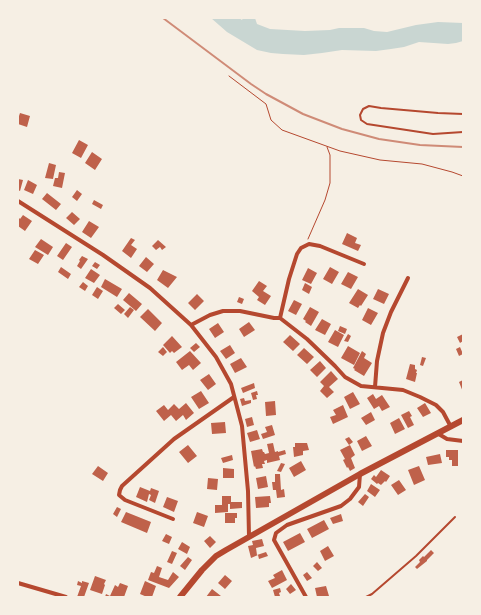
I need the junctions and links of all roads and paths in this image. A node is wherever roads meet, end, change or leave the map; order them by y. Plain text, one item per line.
1 (228, 76) dead end
2 (463, 114) edge
3 (463, 132) edge
4 (327, 146) junction
5 (463, 176) edge
6 (18, 201) edge
7 (305, 246) junction
8 (364, 264) dead end
9 (408, 278) dead end
10 (280, 318) junction
11 (191, 325) junction
12 (375, 387) junction
13 (234, 397) junction
14 (463, 420) edge
15 (450, 427) junction
16 (437, 433) junction
17 (463, 440) edge
18 (360, 474) junction
19 (455, 517) dead end
20 (173, 520) dead end
21 (249, 536) junction
22 (18, 583) edge
23 (66, 597) edge
24 (180, 597) edge
25 (306, 597) edge
26 (366, 597) edge

1 - 4 path
2 - 3 lane
4 - 5 path
4 - 7 path
6 - 11 street
7 - 8 street
7 - 10 street
9 - 12 street
10 - 11 street
10 - 12 street
11 - 13 street
12 - 15 street
13 - 20 street
13 - 21 street
14 - 15 main road
15 - 16 main road
16 - 17 street
16 - 18 main road
18 - 21 main road
18 - 25 street
19 - 26 lane
21 - 24 main road
22 - 23 street

